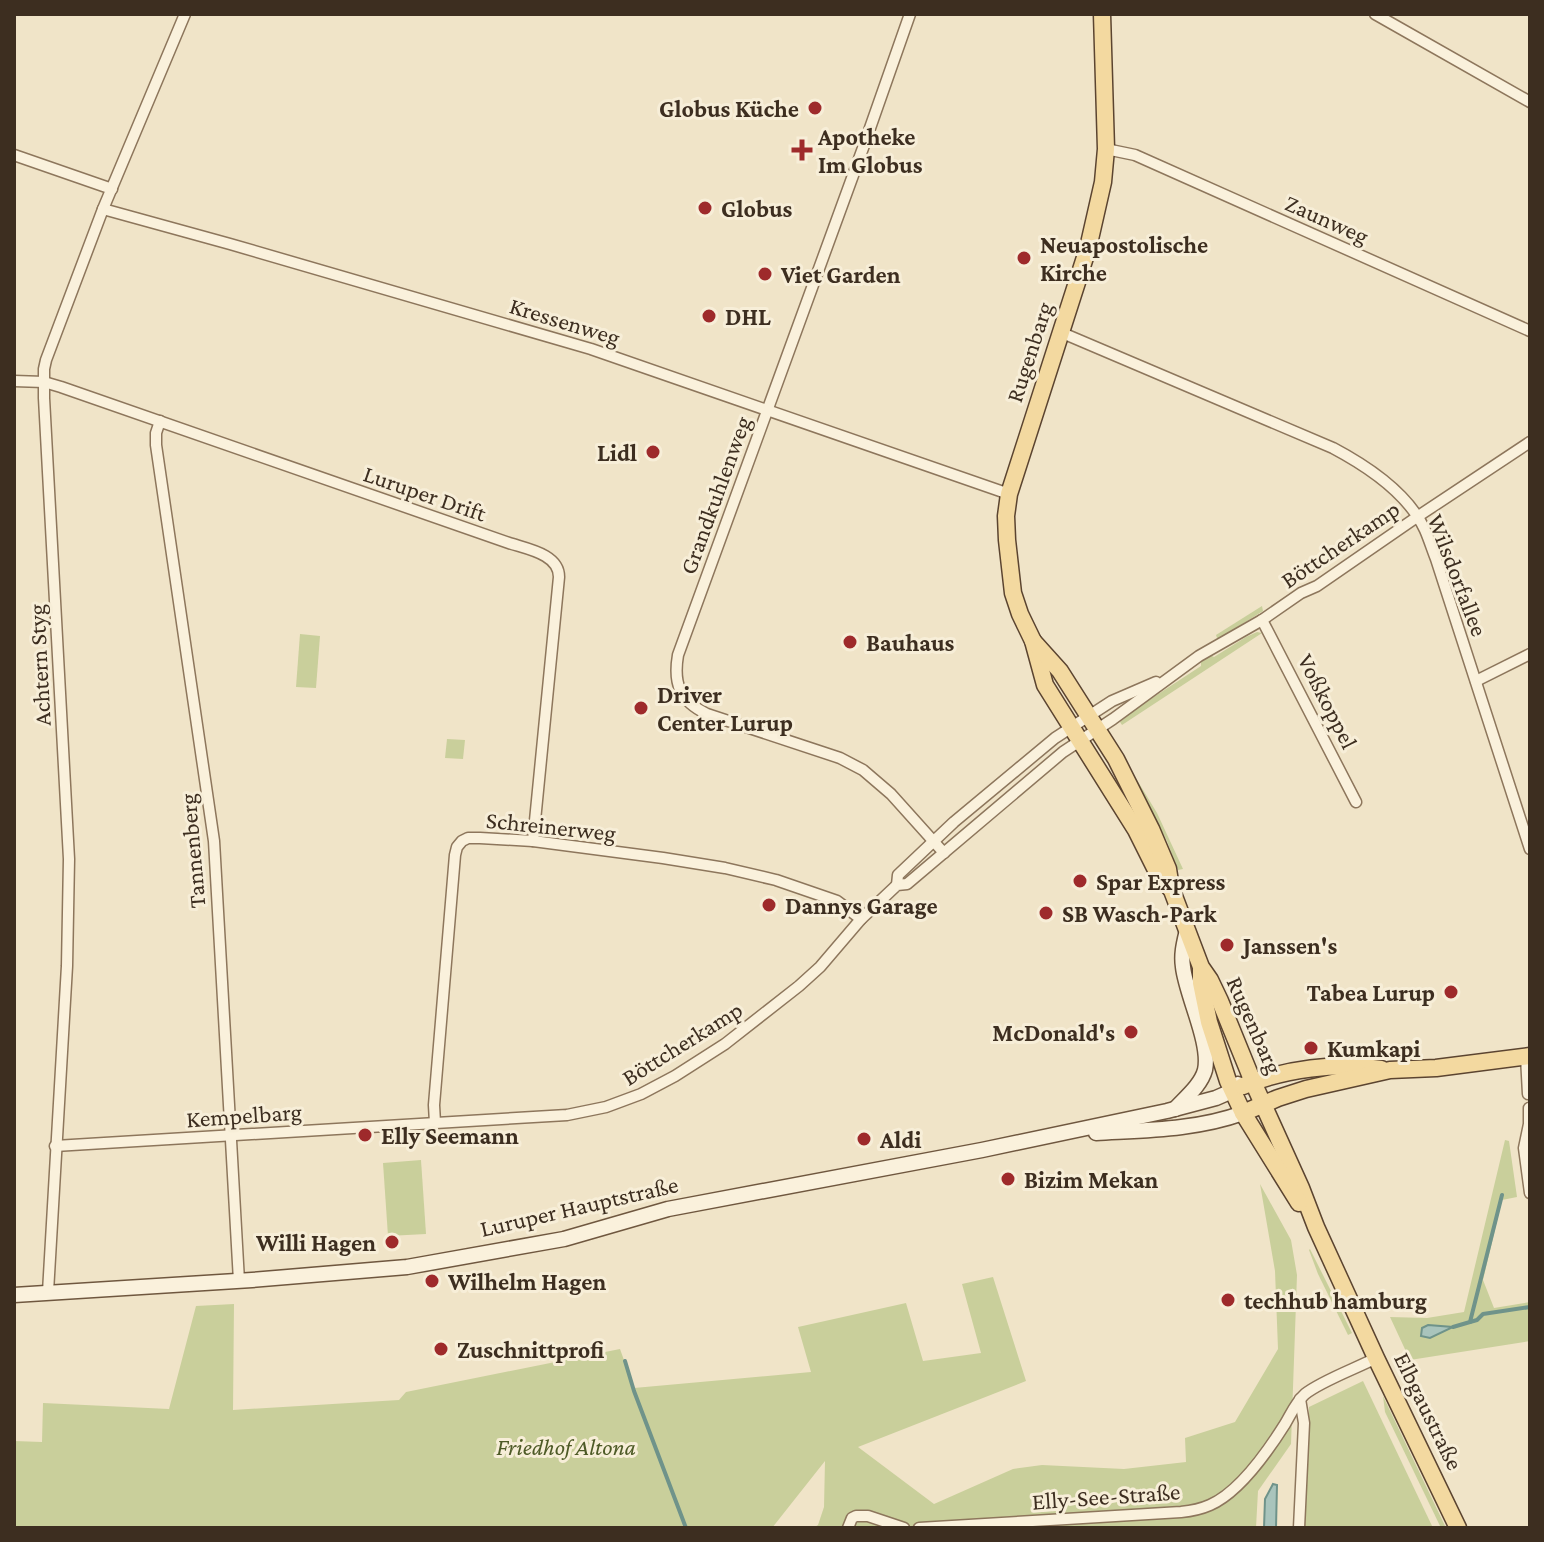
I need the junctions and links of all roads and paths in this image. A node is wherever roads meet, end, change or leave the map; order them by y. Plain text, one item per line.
1 (185, 14) edge
2 (910, 14) edge
3 (1375, 14) edge
4 (1101, 18) edge
5 (1530, 102) edge
6 (1106, 149) junction
7 (14, 155) edge
8 (112, 189) junction
9 (103, 209) junction
10 (1530, 331) edge
11 (1060, 332) junction
12 (14, 381) edge
13 (44, 382) junction
14 (767, 410) junction
15 (160, 421) junction
16 (1530, 442) edge
17 (1009, 494) junction
18 (1417, 517) junction
19 (1262, 620) junction
20 (1033, 641) junction
21 (1530, 654) edge
22 (1169, 676) junction
23 (1476, 681) junction
24 (1092, 723) junction
25 (1075, 734) junction
26 (1356, 802) dead end
27 (533, 841) junction
28 (934, 842) junction
29 (1530, 849) edge
30 (944, 853) junction
31 (897, 885) junction
32 (1171, 888) junction
33 (861, 919) junction
34 (1187, 930) junction
35 (1201, 967) junction
36 (1528, 1056) edge
37 (1246, 1065) junction
38 (1390, 1070) junction
39 (1224, 1094) junction
40 (1263, 1094) junction
41 (1528, 1094) dead end
42 (1529, 1108) edge
43 (1175, 1109) junction
44 (1242, 1110) junction
45 (435, 1123) junction
46 (1253, 1129) junction
47 (1055, 1134) junction
48 (231, 1137) junction
49 (55, 1146) junction
50 (1530, 1193) edge
51 (1316, 1227) junction
52 (239, 1281) junction
53 (48, 1292) junction
54 (14, 1295) edge
55 (1376, 1358) junction
56 (1300, 1399) junction
57 (848, 1528) edge
58 (904, 1528) edge
59 (919, 1528) edge
60 (1299, 1528) edge
61 (1458, 1528) edge

1 - 8 street, Achtern Styg
2 - 14 street, Grandkuhlenweg
3 - 5 street
4 - 6 main road, Rugenbarg
6 - 10 street, Zaunweg
6 - 11 main road, Rugenbarg
7 - 8 street
8 - 9 street, Achtern Styg
9 - 13 street, Achtern Styg
9 - 14 street, Kressenweg
11 - 17 main road, Rugenbarg
11 - 18 street, Wilsdorfallee
12 - 13 street, Luruper Drift
13 - 15 street, Luruper Drift
13 - 49 street, Achtern Styg
14 - 17 street, Kressenweg
14 - 28 street, Grandkuhlenweg
15 - 27 street, Luruper Drift
15 - 48 street, Tannenberg
16 - 18 street, Böttcherkamp
17 - 20 main road, Rugenbarg
18 - 19 street, Böttcherkamp
18 - 23 street, Wilsdorfallee
19 - 22 street, Böttcherkamp
19 - 26 street, Voßkoppel
20 - 24 main road, Rugenbarg
20 - 25 main road, Rugenbarg
21 - 23 street
22 - 24 street, Böttcherkamp
22 - 24 street, Böttcherkamp
23 - 29 street, Wilsdorfallee
24 - 25 street, Böttcherkamp
24 - 25 street, Böttcherkamp
24 - 32 main road, Rugenbarg
25 - 28 street, Böttcherkamp
25 - 30 street, Böttcherkamp
25 - 32 main road, Rugenbarg
27 - 33 street, Schreinerweg
27 - 45 street, Schreinerweg
28 - 30 street, Grandkuhlenweg
28 - 31 street, Böttcherkamp
30 - 31 street, Böttcherkamp
31 - 33 street, Böttcherkamp
32 - 34 main road, Rugenbarg
33 - 45 street, Böttcherkamp
34 - 35 main road, Rugenbarg
34 - 43 main road
35 - 37 main road, Rugenbarg
35 - 39 main road, Rugenbarg
36 - 38 main road, Luruper Hauptstraße
36 - 41 street, Luruper Hauptstraße
37 - 39 main road
37 - 40 main road, Rugenbarg
38 - 40 main road, Luruper Hauptstraße
38 - 40 main road, Luruper Hauptstraße
39 - 40 main road, Luruper Hauptstraße
39 - 43 main road, Luruper Hauptstraße
39 - 44 main road, Rugenbarg
40 - 44 main road, Luruper Hauptstraße
40 - 46 main road
40 - 51 main road, Elbgaustraße
42 - 50 street
43 - 47 main road, Luruper Hauptstraße
44 - 46 main road, Elbgaustraße
44 - 47 main road, Luruper Hauptstraße
45 - 48 street, Kempelbarg
46 - 51 main road, Elbgaustraße
47 - 52 main road, Luruper Hauptstraße
48 - 49 street, Kempelbarg
48 - 52 street, Tannenberg
49 - 53 street, Achtern Styg
51 - 55 main road, Elbgaustraße
52 - 53 main road, Luruper Hauptstraße
53 - 54 main road, Luruper Hauptstraße
55 - 56 street, Elly-See-Straße
55 - 61 main road, Elbgaustraße
56 - 59 street, Elly-See-Straße
56 - 60 street
57 - 58 street

